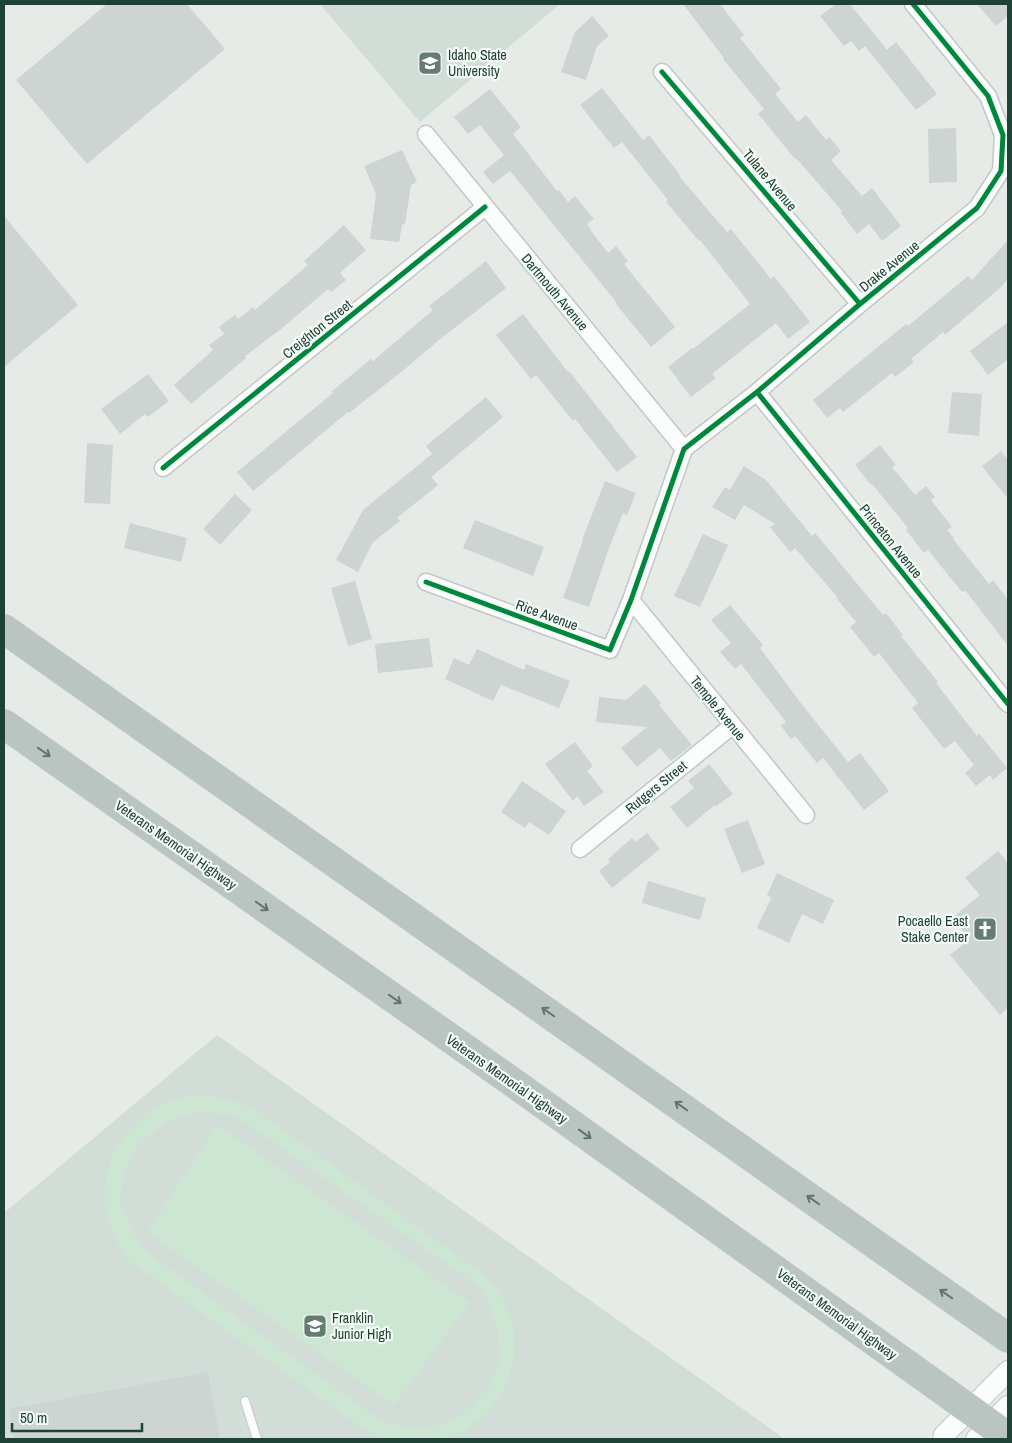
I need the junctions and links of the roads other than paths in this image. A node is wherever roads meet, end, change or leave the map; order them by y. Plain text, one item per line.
1 (913, 4) edge
2 (662, 72) dead end
3 (426, 134) dead end
4 (485, 207) junction
5 (860, 304) junction
6 (757, 392) junction
7 (684, 449) junction
8 (163, 468) dead end
9 (426, 582) dead end
10 (631, 600) junction
11 (4, 629) edge
12 (1008, 704) edge
13 (4, 724) edge
14 (732, 726) junction
15 (806, 815) dead end
16 (580, 849) dead end
17 (1008, 1338) edge
18 (1008, 1372) edge
19 (245, 1402) dead end
20 (1008, 1406) edge
21 (1008, 1437) edge
22 (257, 1439) edge
23 (943, 1439) edge
24 (976, 1439) edge

1 - 5 street, Drake Avenue
2 - 5 street, Tulane Avenue
3 - 4 street, Dartmouth Avenue
4 - 7 street, Dartmouth Avenue
4 - 8 street, Creighton Street
5 - 6 street, Drake Avenue
6 - 7 street, Drake Avenue
6 - 12 street, Princeton Avenue
7 - 10 street
9 - 10 street, Rice Avenue
10 - 14 street, Temple Avenue
17 -> 11 highway
13 -> 21 highway, Veterans Memorial Highway, bridge
14 - 15 street, Temple Avenue
14 - 16 street, Rutgers Street
18 - 23 street
19 - 22 lane
20 - 24 street

